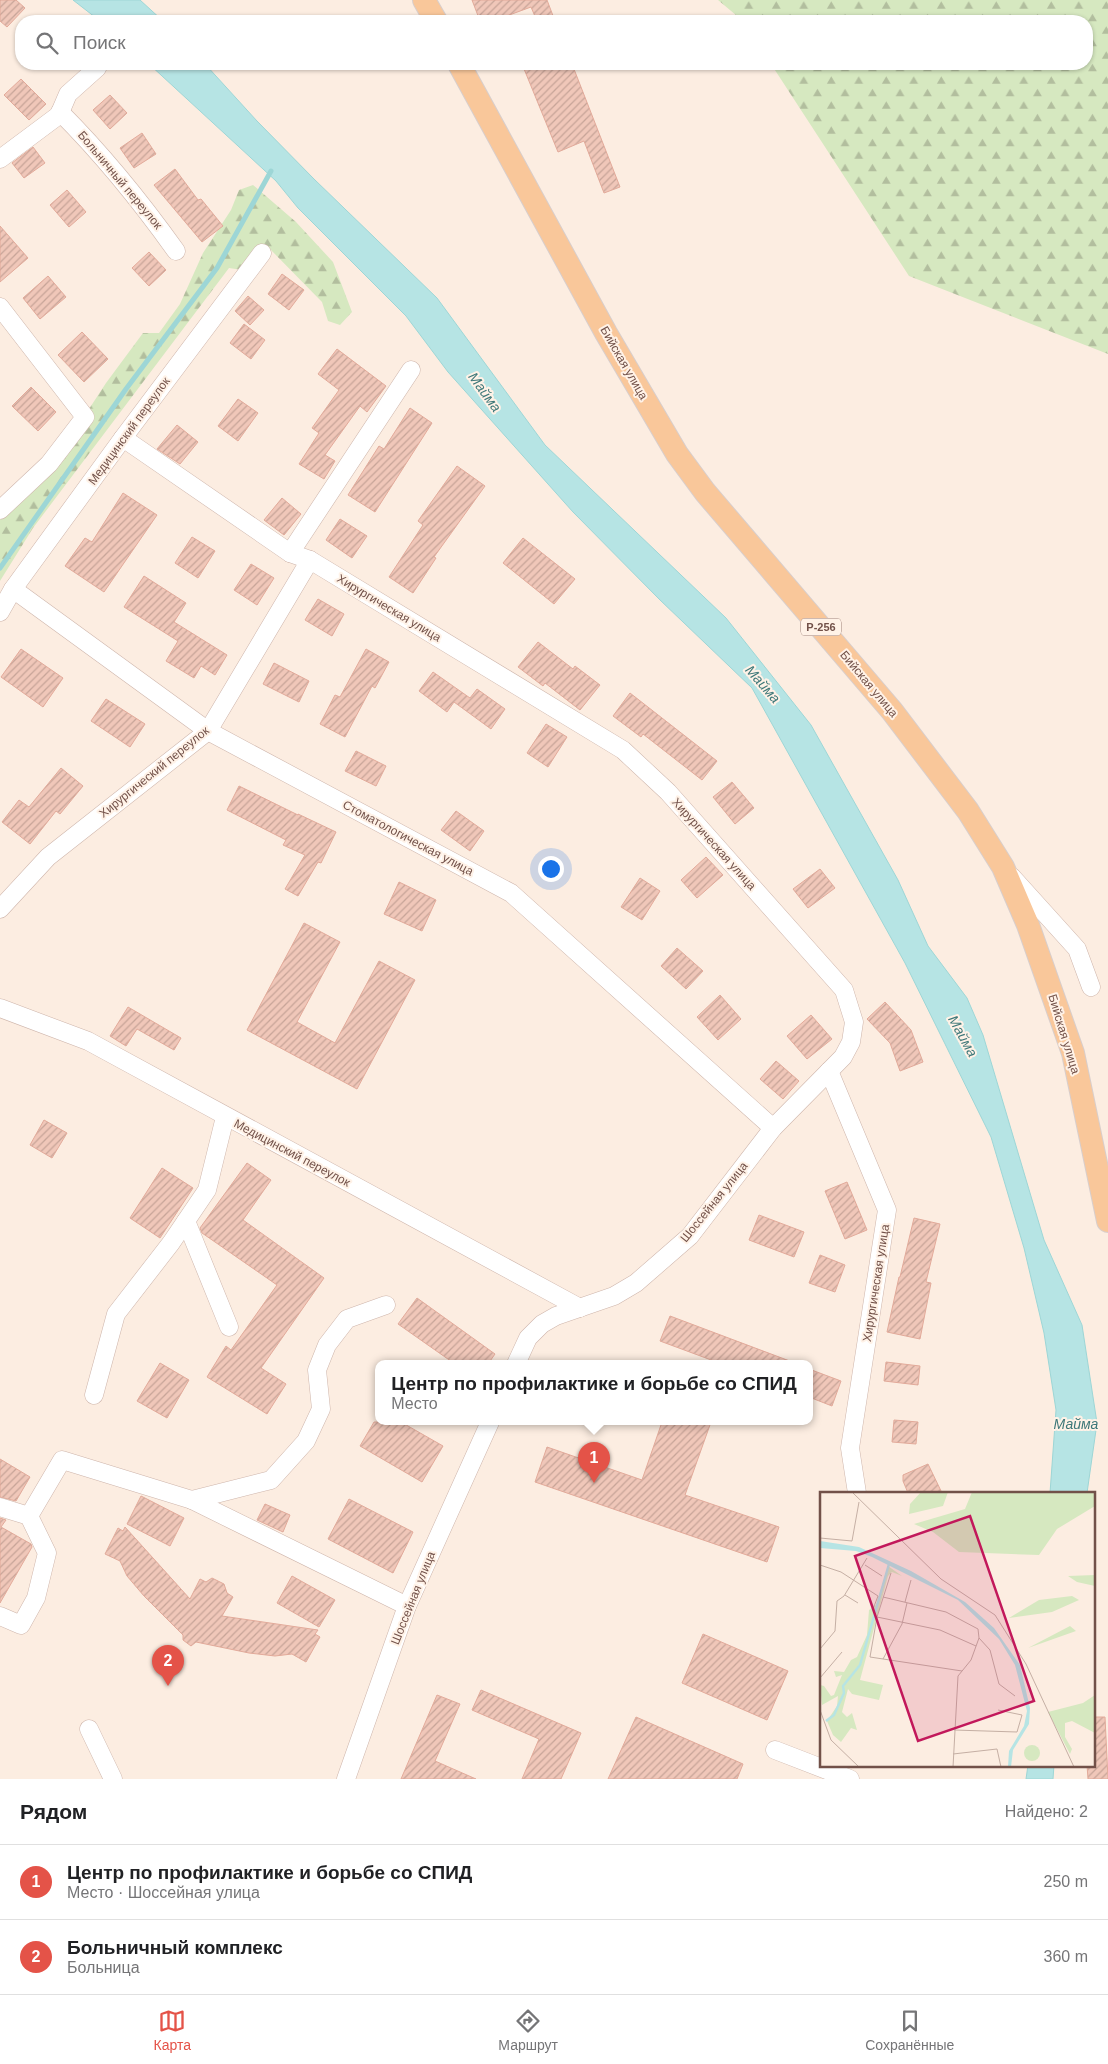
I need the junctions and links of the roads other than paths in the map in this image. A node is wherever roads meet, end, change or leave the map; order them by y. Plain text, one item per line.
1 (424, 0) edge
2 (433, 15) edge
3 (95, 70) edge
4 (462, 70) edge
5 (60, 112) junction
6 (0, 159) edge
7 (176, 252) dead end
8 (262, 253) dead end
9 (0, 307) edge
10 (411, 370) dead end
11 (123, 438) junction
12 (0, 510) edge
13 (290, 554) junction
14 (310, 560) junction
15 (13, 589) junction
16 (0, 612) edge
17 (208, 731) junction
18 (1003, 867) junction
19 (0, 909) edge
20 (1092, 987) dead end
21 (0, 1008) edge
22 (829, 1071) junction
23 (225, 1117) junction
24 (773, 1128) junction
25 (186, 1221) junction
26 (1108, 1221) edge
27 (386, 1305) dead end
28 (580, 1308) junction
29 (229, 1327) dead end
30 (518, 1360) edge
31 (94, 1395) dead end
32 (489, 1425) edge
33 (857, 1492) edge
34 (192, 1500) junction
35 (0, 1507) edge
36 (29, 1516) junction
37 (407, 1606) junction
38 (0, 1616) edge
39 (89, 1729) dead end
40 (774, 1750) dead end
41 (113, 1779) edge
42 (346, 1779) edge
43 (850, 1779) edge

1 - 2 main road
3 - 5 street
4 - 18 main road, Бийская улица / Р-256
5 - 6 street
5 - 7 street, Больничный переулок
8 - 11 street, Медицинский переулок
9 - 12 street
10 - 13 street
11 - 13 street, Хирургическая улица
11 - 15 street, Медицинский переулок
13 - 14 street, Хирургическая улица
14 - 17 street, Хирургический переулок
14 - 22 street, Хирургическая улица
15 - 16 street, Медицинский переулок
15 - 17 street, Стоматологическая улица
17 - 19 street, Хирургический переулок
17 - 24 street, Стоматологическая улица
18 - 20 street
18 - 26 main road, Бийская улица / Р-256
21 - 23 street, Медицинский переулок
22 - 24 street, Шоссейная улица
22 - 33 street, Хирургическая улица
23 - 25 street
23 - 28 street, Медицинский переулок
24 - 28 street, Шоссейная улица
25 - 29 street
25 - 31 street
27 - 34 street
28 - 30 street, Шоссейная улица
32 - 37 street, Шоссейная улица
34 - 36 street
34 - 37 street
35 - 36 street
36 - 38 street
37 - 42 street, Шоссейная улица
39 - 41 street
40 - 43 street

